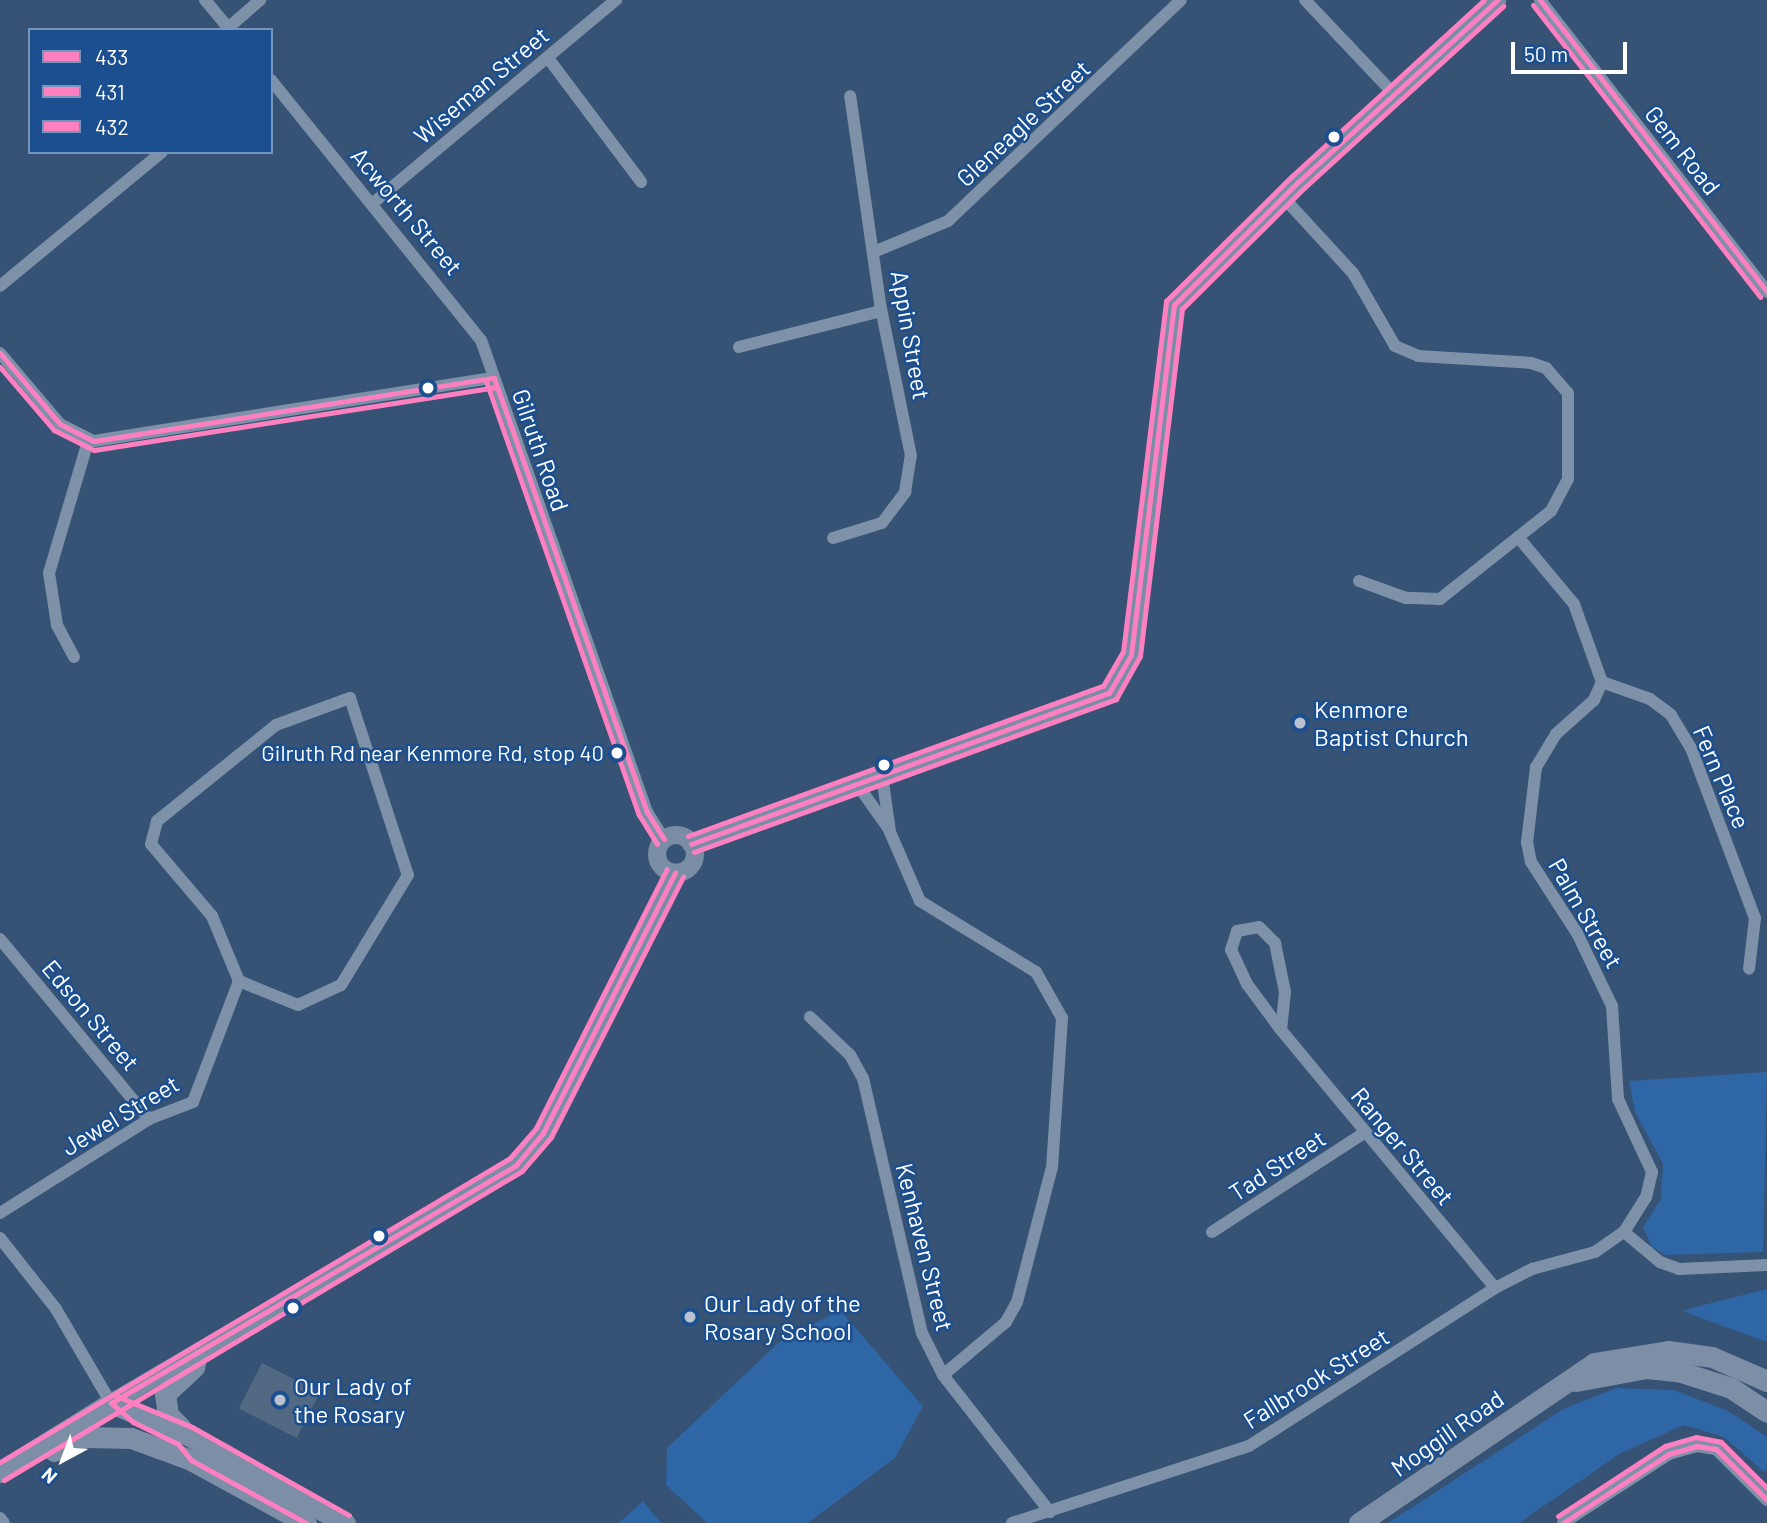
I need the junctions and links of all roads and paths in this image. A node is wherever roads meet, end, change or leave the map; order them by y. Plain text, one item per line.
1 (205, 0) edge
2 (260, 0) edge
3 (617, 0) edge
4 (1181, 0) edge
5 (1305, 0) edge
6 (1497, 0) edge
7 (1540, 0) edge
8 (228, 28) edge
9 (230, 28) edge
10 (548, 58) junction
11 (273, 82) edge
12 (1394, 94) junction
13 (850, 96) dead end
14 (160, 154) edge
15 (641, 183) dead end
16 (1283, 197) junction
17 (373, 203) junction
18 (876, 251) junction
19 (0, 286) edge
20 (1767, 292) edge
21 (881, 311) junction
22 (739, 347) dead end
23 (0, 353) edge
24 (494, 378) junction
25 (88, 440) junction
26 (1518, 537) junction
27 (833, 538) dead end
28 (1359, 581) dead end
29 (74, 657) dead end
30 (1602, 682) junction
31 (882, 775) junction
32 (858, 784) junction
33 (890, 832) junction
34 (664, 839) junction
35 (691, 844) junction
36 (674, 873) junction
37 (0, 939) edge
38 (1749, 969) dead end
39 (239, 981) junction
40 (810, 1017) dead end
41 (1281, 1030) junction
42 (149, 1119) junction
43 (1364, 1133) junction
44 (0, 1213) edge
45 (1212, 1231) dead end
46 (1623, 1232) junction
47 (0, 1238) edge
48 (1767, 1265) edge
49 (1495, 1288) junction
50 (197, 1355) junction
51 (943, 1375) junction
52 (1767, 1381) edge
53 (1563, 1383) junction
54 (111, 1403) junction
55 (1767, 1412) edge
56 (188, 1435) junction
57 (28, 1454) junction
58 (191, 1460) junction
59 (0, 1472) edge
60 (1767, 1500) edge
61 (1050, 1512) junction
62 (0, 1518) edge
63 (4, 1523) edge
64 (306, 1523) edge
65 (345, 1523) edge
66 (1012, 1523) edge
67 (1359, 1523) edge
68 (1563, 1523) edge

1 - 8 street
2 - 9 street
3 - 10 street, Wiseman Street
4 - 18 street, Gleneagle Street
5 - 12 street
6 - 12 street
7 - 20 street, Gem Road
10 - 15 street
10 - 17 street, Wiseman Street
11 - 17 street, Acworth Street
12 - 16 street
13 - 18 street, Appin Street
14 - 19 street
16 - 26 street
16 - 31 street
17 - 24 street, Acworth Street
18 - 21 street, Appin Street
21 - 22 street
21 - 27 street, Appin Street
23 - 25 street
24 - 25 street, Gilruth Road
24 - 34 street, Gilruth Road
25 - 29 street
26 - 28 street
26 - 30 street
30 - 38 street, Fern Place
30 - 46 street, Palm Street
31 - 32 street
31 - 33 street
32 - 33 street
32 - 35 street
33 - 51 street
34 - 35 street
34 - 36 street
35 - 36 street
36 - 50 street
37 - 42 street, Edson Street
39 - 39 street
39 - 42 street, Jewel Street
40 - 51 street, Kenhaven Street
41 - 41 street, Ranger Street
41 - 43 street, Ranger Street
42 - 44 street, Jewel Street
43 - 45 street, Tad Street
43 - 49 street, Ranger Street
46 - 48 street
46 - 49 street, Fallbrook Street
47 - 54 street
49 - 61 street, Fallbrook Street
50 - 54 street
50 - 56 main road
51 - 61 street, Kenhaven Street
52 - 53 main road, Moggill Road
53 - 55 main road, Moggill Road
53 - 67 main road, Moggill Road
54 - 56 main road
54 - 57 main road
54 - 58 main road
56 - 65 main road
57 - 58 main road
57 - 59 main road
58 - 64 main road
60 - 68 street
61 - 66 street, Fallbrook Street
62 - 63 street

